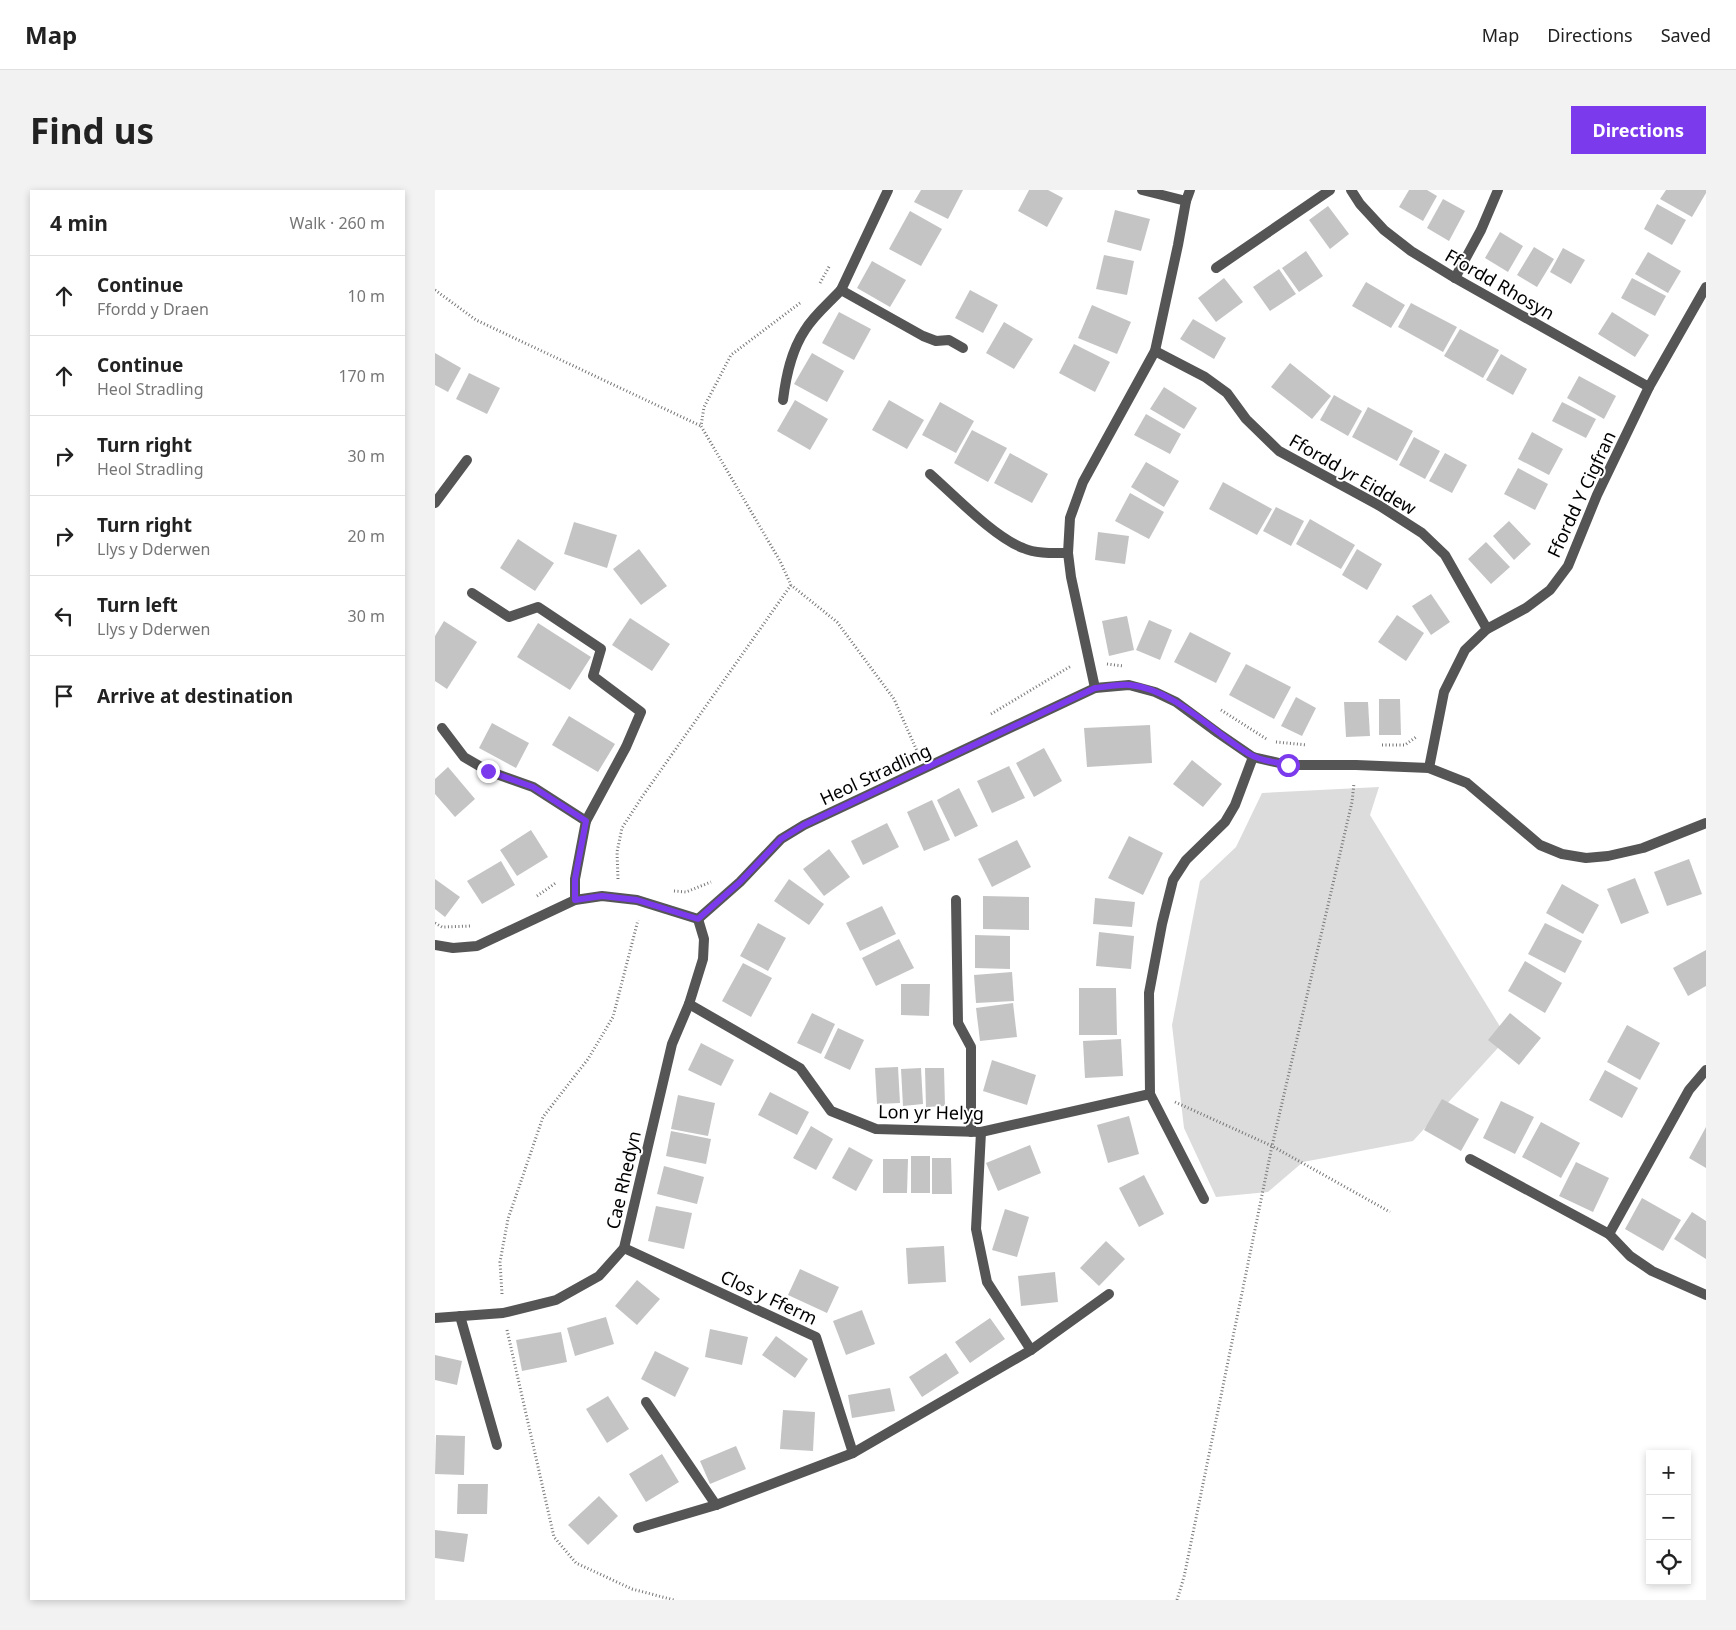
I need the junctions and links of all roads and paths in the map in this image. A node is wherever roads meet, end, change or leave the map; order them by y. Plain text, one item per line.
1 (888, 190) edge
2 (1142, 190) edge
3 (1190, 190) edge
4 (1330, 190) edge
5 (1351, 190) edge
6 (1498, 190) edge
7 (1186, 202) junction
8 (832, 262) dead end
9 (1216, 268) dead end
10 (1455, 278) junction
11 (819, 284) dead end
12 (1706, 287) edge
13 (435, 290) edge
14 (841, 290) junction
15 (801, 302) dead end
16 (963, 348) dead end
17 (1155, 351) junction
18 (1649, 387) junction
19 (783, 400) dead end
20 (701, 426) junction
21 (467, 460) dead end
22 (930, 474) dead end
23 (435, 503) edge
24 (1069, 553) junction
25 (791, 585) junction
26 (472, 593) dead end
27 (1487, 629) junction
28 (1095, 688) junction
29 (442, 728) dead end
30 (919, 755) dead end
31 (1253, 757) junction
32 (1356, 765) junction
33 (1429, 768) junction
34 (586, 821) junction
35 (1705, 825) edge
36 (618, 879) dead end
37 (575, 900) junction
38 (956, 900) dead end
39 (644, 902) junction
40 (698, 919) junction
41 (435, 945) edge
42 (689, 1004) junction
43 (1706, 1070) edge
44 (1151, 1094) junction
45 (976, 1132) junction
46 (1272, 1146) junction
47 (1469, 1159) dead end
48 (1204, 1198) dead end
49 (1390, 1212) dead end
50 (1609, 1234) junction
51 (624, 1248) junction
52 (1109, 1294) dead end
53 (1706, 1295) edge
54 (503, 1313) junction
55 (460, 1316) junction
56 (435, 1318) edge
57 (1031, 1350) junction
58 (646, 1402) dead end
59 (497, 1445) dead end
60 (853, 1453) junction
61 (717, 1505) junction
62 (638, 1528) dead end
63 (674, 1600) edge
64 (1177, 1600) edge

1 - 14 street
2 - 7 street
3 - 7 street
4 - 9 street
5 - 10 street, Ffordd Rhosyn
6 - 10 street
7 - 17 street
8 - 11 path
10 - 18 street, Ffordd Rhosyn
12 - 18 street, Ffordd Y Cigfran
13 - 20 path
14 - 16 street
14 - 19 street
15 - 20 path
17 - 24 street
17 - 27 street, Ffordd yr Eiddew
18 - 27 street, Ffordd Y Cigfran
20 - 25 path
21 - 23 street
22 - 24 street
24 - 28 street
25 - 30 path
25 - 36 path
26 - 34 street
27 - 33 street, Ffordd Y Cigfran
28 - 31 street, Heol Stradling
28 - 40 street, Heol Stradling
29 - 34 street
31 - 32 street
31 - 44 street
32 - 33 street
32 - 46 path
33 - 35 street
34 - 37 street
37 - 39 street
37 - 41 street
38 - 45 street
39 - 40 street
39 - 54 path
40 - 42 street, Cae Rhedyn
42 - 45 street, Lon yr Helyg
42 - 51 street, Cae Rhedyn
43 - 50 street
44 - 45 street, Lon yr Helyg
44 - 46 path
44 - 48 street
45 - 57 street
46 - 49 path
46 - 64 path
47 - 50 street
50 - 53 street
51 - 54 street, Cae Rhedyn
51 - 60 street, Clos y Fferm
52 - 57 street
54 - 55 street, Cae Rhedyn
54 - 63 path
55 - 56 street, Cae Rhedyn
55 - 59 street
57 - 60 street
58 - 61 street
60 - 61 street
61 - 62 street

